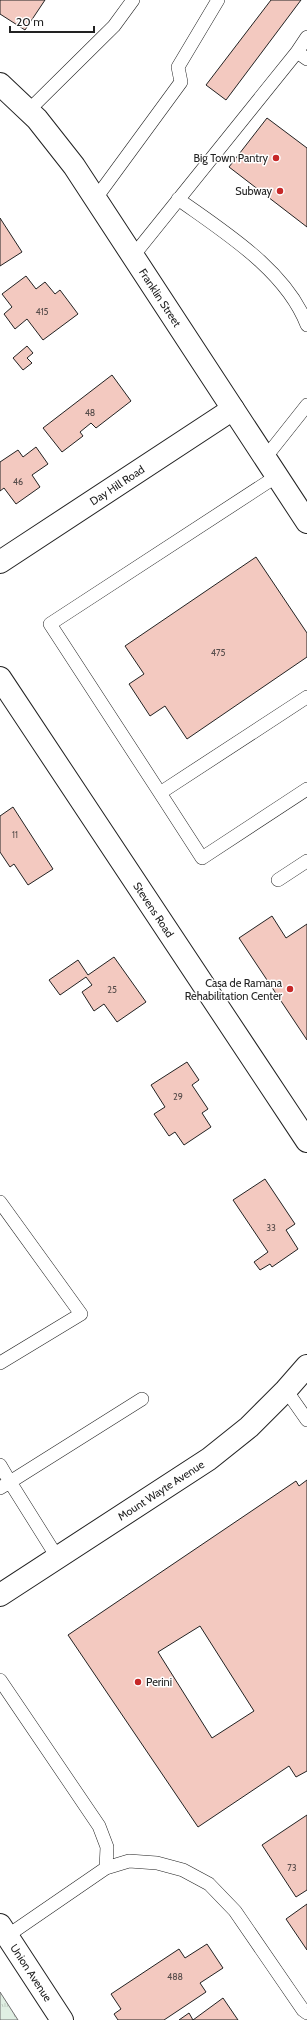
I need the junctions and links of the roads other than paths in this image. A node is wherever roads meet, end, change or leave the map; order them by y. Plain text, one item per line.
1 (134, 0) edge
2 (218, 0) edge
3 (307, 37) edge
4 (302, 55) edge
5 (0, 84) edge
6 (28, 111) junction
7 (96, 198) junction
8 (178, 199) junction
9 (134, 256) junction
10 (307, 325) edge
11 (307, 405) edge
12 (233, 409) junction
13 (265, 458) junction
14 (277, 476) junction
15 (307, 522) edge
16 (0, 562) edge
17 (0, 678) edge
18 (307, 697) edge
19 (307, 789) edge
20 (160, 792) junction
21 (307, 861) edge
22 (278, 880) dead end
23 (307, 1142) edge
24 (0, 1202) edge
25 (0, 1363) edge
26 (307, 1366) edge
27 (286, 1390) junction
28 (142, 1399) dead end
29 (307, 1420) edge
30 (0, 1465) edge
31 (5, 1485) edge
32 (57, 1557) junction
33 (0, 1595) edge
34 (0, 1680) edge
35 (106, 1868) junction
36 (3, 1930) edge
37 (307, 2013) edge
38 (62, 2020) edge

1 - 6 lane
2 - 7 lane
3 - 4 lane
4 - 8 lane
5 - 6 street, Franklin Street
6 - 7 street, Franklin Street
7 - 9 street, Franklin Street
8 - 9 lane
8 - 10 lane
9 - 12 street, Franklin Street
11 - 13 lane
12 - 13 street, Franklin Street
12 - 16 street, Day Hill Road
13 - 14 street, Franklin Street
14 - 15 street, Franklin Street
14 - 20 lane
17 - 23 street, Stevens Road
18 - 20 lane
19 - 20 lane
21 - 22 lane
24 - 25 lane
26 - 27 street, Mount Wayte Avenue
27 - 29 lane
27 - 32 street, Mount Wayte Avenue
28 - 31 lane
30 - 31 lane
31 - 32 lane
32 - 33 street, Mount Wayte Avenue
34 - 35 lane
35 - 36 lane
35 - 37 lane
36 - 38 street, Union Avenue

